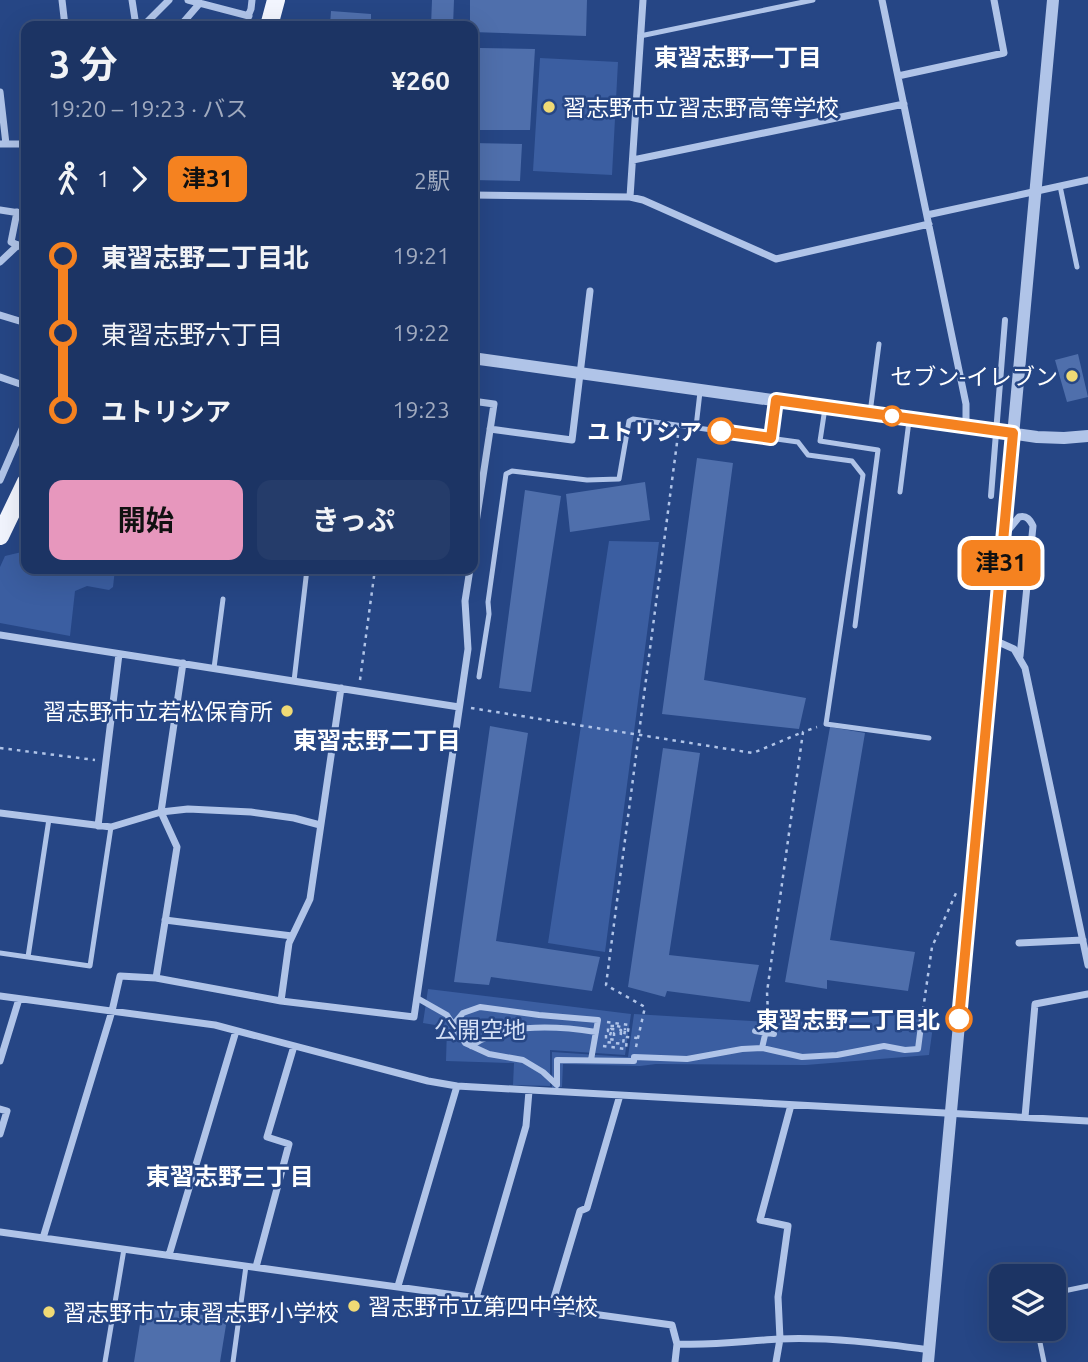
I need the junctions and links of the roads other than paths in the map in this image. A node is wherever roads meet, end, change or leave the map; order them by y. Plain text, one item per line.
1 (62, 0) edge
2 (132, 0) edge
3 (169, 0) edge
4 (188, 0) edge
5 (252, 0) edge
6 (276, 0) edge
7 (643, 0) edge
8 (813, 0) edge
9 (882, 0) edge
10 (994, 0) edge
11 (1053, 0) edge
12 (200, 3) junction
13 (249, 16) junction
14 (64, 21) edge
15 (135, 21) edge
16 (148, 21) edge
17 (184, 21) edge
18 (246, 21) edge
19 (270, 21) edge
20 (640, 36) junction
21 (898, 76) junction
22 (0, 92) edge
23 (904, 104) junction
24 (3, 144) edge
25 (21, 144) edge
26 (632, 160) junction
27 (1088, 180) edge
28 (1060, 186) junction
29 (1034, 191) junction
30 (478, 195) edge
31 (630, 197) junction
32 (0, 210) edge
33 (17, 212) junction
34 (21, 213) edge
35 (927, 215) junction
36 (929, 224) junction
37 (18, 245) junction
38 (21, 246) edge
39 (0, 262) edge
40 (1077, 267) dead end
41 (590, 291) dead end
42 (0, 315) edge
43 (1005, 320) dead end
44 (21, 321) edge
45 (879, 344) dead end
46 (478, 359) edge
47 (582, 373) junction
48 (0, 377) edge
49 (21, 384) edge
50 (700, 389) junction
51 (776, 400) junction
52 (478, 402) edge
53 (826, 407) junction
54 (870, 413) junction
55 (909, 418) junction
56 (967, 426) junction
57 (696, 427) junction
58 (490, 429) junction
59 (21, 432) edge
60 (1013, 433) junction
61 (1088, 436) edge
62 (771, 438) junction
63 (0, 480) edge
64 (478, 488) edge
65 (900, 492) dead end
66 (991, 496) dead end
67 (20, 509) edge
68 (0, 537) edge
69 (1004, 537) junction
70 (306, 574) edge
71 (469, 574) edge
72 (223, 599) dead end
73 (855, 626) dead end
74 (0, 635) edge
75 (994, 640) junction
76 (119, 654) junction
77 (1020, 657) junction
78 (183, 663) junction
79 (214, 668) junction
80 (479, 677) dead end
81 (294, 681) junction
82 (341, 688) junction
83 (459, 707) junction
84 (929, 738) dead end
85 (0, 813) edge
86 (161, 813) junction
87 (48, 819) junction
88 (98, 825) junction
89 (320, 825) junction
90 (111, 827) junction
91 (165, 920) junction
92 (292, 936) junction
93 (1083, 940) junction
94 (1019, 943) dead end
95 (0, 953) edge
96 (28, 957) junction
97 (1088, 965) edge
98 (156, 978) junction
99 (1088, 994) edge
100 (0, 996) edge
101 (416, 998) junction
102 (19, 999) junction
103 (281, 1001) junction
104 (112, 1011) junction
105 (922, 1018) road end
106 (768, 1022) road end
107 (453, 1026) junction
108 (236, 1031) junction
109 (755, 1031) dead end
110 (605, 1033) junction
111 (770, 1033) junction
112 (294, 1046) junction
113 (471, 1046) junction
114 (762, 1048) junction
115 (591, 1060) junction
116 (0, 1061) edge
117 (457, 1086) junction
118 (529, 1091) junction
119 (620, 1095) junction
120 (791, 1105) junction
121 (0, 1109) edge
122 (950, 1113) junction
123 (1025, 1117) junction
124 (1088, 1121) edge
125 (0, 1134) edge
126 (0, 1232) edge
127 (43, 1238) junction
128 (124, 1248) junction
129 (169, 1255) junction
130 (246, 1266) junction
131 (256, 1267) junction
132 (398, 1286) junction
133 (1088, 1286) edge
134 (1066, 1291) edge
135 (476, 1298) junction
136 (551, 1308) junction
137 (780, 1339) junction
138 (1040, 1341) edge
139 (677, 1344) junction
140 (929, 1356) edge
141 (105, 1362) edge
142 (233, 1362) edge
143 (675, 1362) edge
144 (776, 1362) edge
145 (1044, 1362) edge

1 - 14 street
2 - 15 street
3 - 16 street
4 - 12 street
5 - 13 street
6 - 19 main road
7 - 20 street
8 - 20 lane
9 - 21 street
10 - 21 street
11 - 29 street
12 - 13 street
12 - 17 street
13 - 18 street
20 - 26 street
21 - 23 street
22 - 24 street
23 - 26 street
23 - 35 street
24 - 25 street
26 - 31 street
27 - 28 street
28 - 29 street
28 - 40 lane
29 - 35 street
29 - 60 street
30 - 31 street
31 - 36 street
32 - 33 street
33 - 34 street
33 - 37 street
35 - 36 street
36 - 56 street
37 - 38 street
37 - 39 street
41 - 47 street
42 - 44 street
43 - 66 street, bridge
45 - 54 lane
46 - 47 street
47 - 50 street
47 - 58 street
48 - 49 street
50 - 51 street
50 - 57 lane
51 - 53 street
51 - 62 lane
52 - 58 street
53 - 54 street
53 - 73 lane
54 - 55 street
55 - 56 street
55 - 65 lane
56 - 60 street
57 - 62 lane
57 - 80 lane
58 - 64 street
59 - 63 street
60 - 61 street
60 - 69 street
62 - 84 lane
67 - 68 main road
69 - 75 street
69 - 77 street
70 - 81 lane
71 - 83 street
72 - 79 lane
74 - 76 street
75 - 77 street
75 - 122 street
76 - 78 street
76 - 88 street
77 - 93 street
78 - 79 street
78 - 86 street
79 - 81 street
81 - 82 street
82 - 83 street
82 - 89 street
83 - 101 street
85 - 87 street
86 - 89 street
86 - 90 street
86 - 91 street
87 - 88 street
87 - 96 lane
88 - 90 street
89 - 92 street
90 - 96 lane
91 - 92 street
91 - 98 street
92 - 103 street
93 - 94 street
93 - 97 street
95 - 96 lane
98 - 103 street
98 - 104 street
99 - 123 street
100 - 102 street
101 - 103 street
101 - 107 street
102 - 104 street
102 - 116 street
104 - 108 street
104 - 127 street
105 - 114 street
106 - 111 street
107 - 110 street
107 - 113 street
108 - 112 street
108 - 129 street
109 - 111 street
110 - 113 street
110 - 115 street
111 - 114 street
112 - 117 street
112 - 131 street
113 - 115 street
114 - 115 street
117 - 118 street
117 - 132 street
118 - 119 street
118 - 135 street
119 - 120 street
119 - 136 street
120 - 122 street
120 - 137 street
121 - 125 street
122 - 123 street
122 - 140 street
123 - 124 street
126 - 127 street
127 - 128 street
128 - 129 street
128 - 141 lane
129 - 130 street
130 - 131 street
130 - 142 lane
131 - 132 street
132 - 135 street
133 - 134 lane
135 - 136 street
136 - 139 street
137 - 139 street
137 - 140 street
137 - 144 street
138 - 145 lane
139 - 143 street

